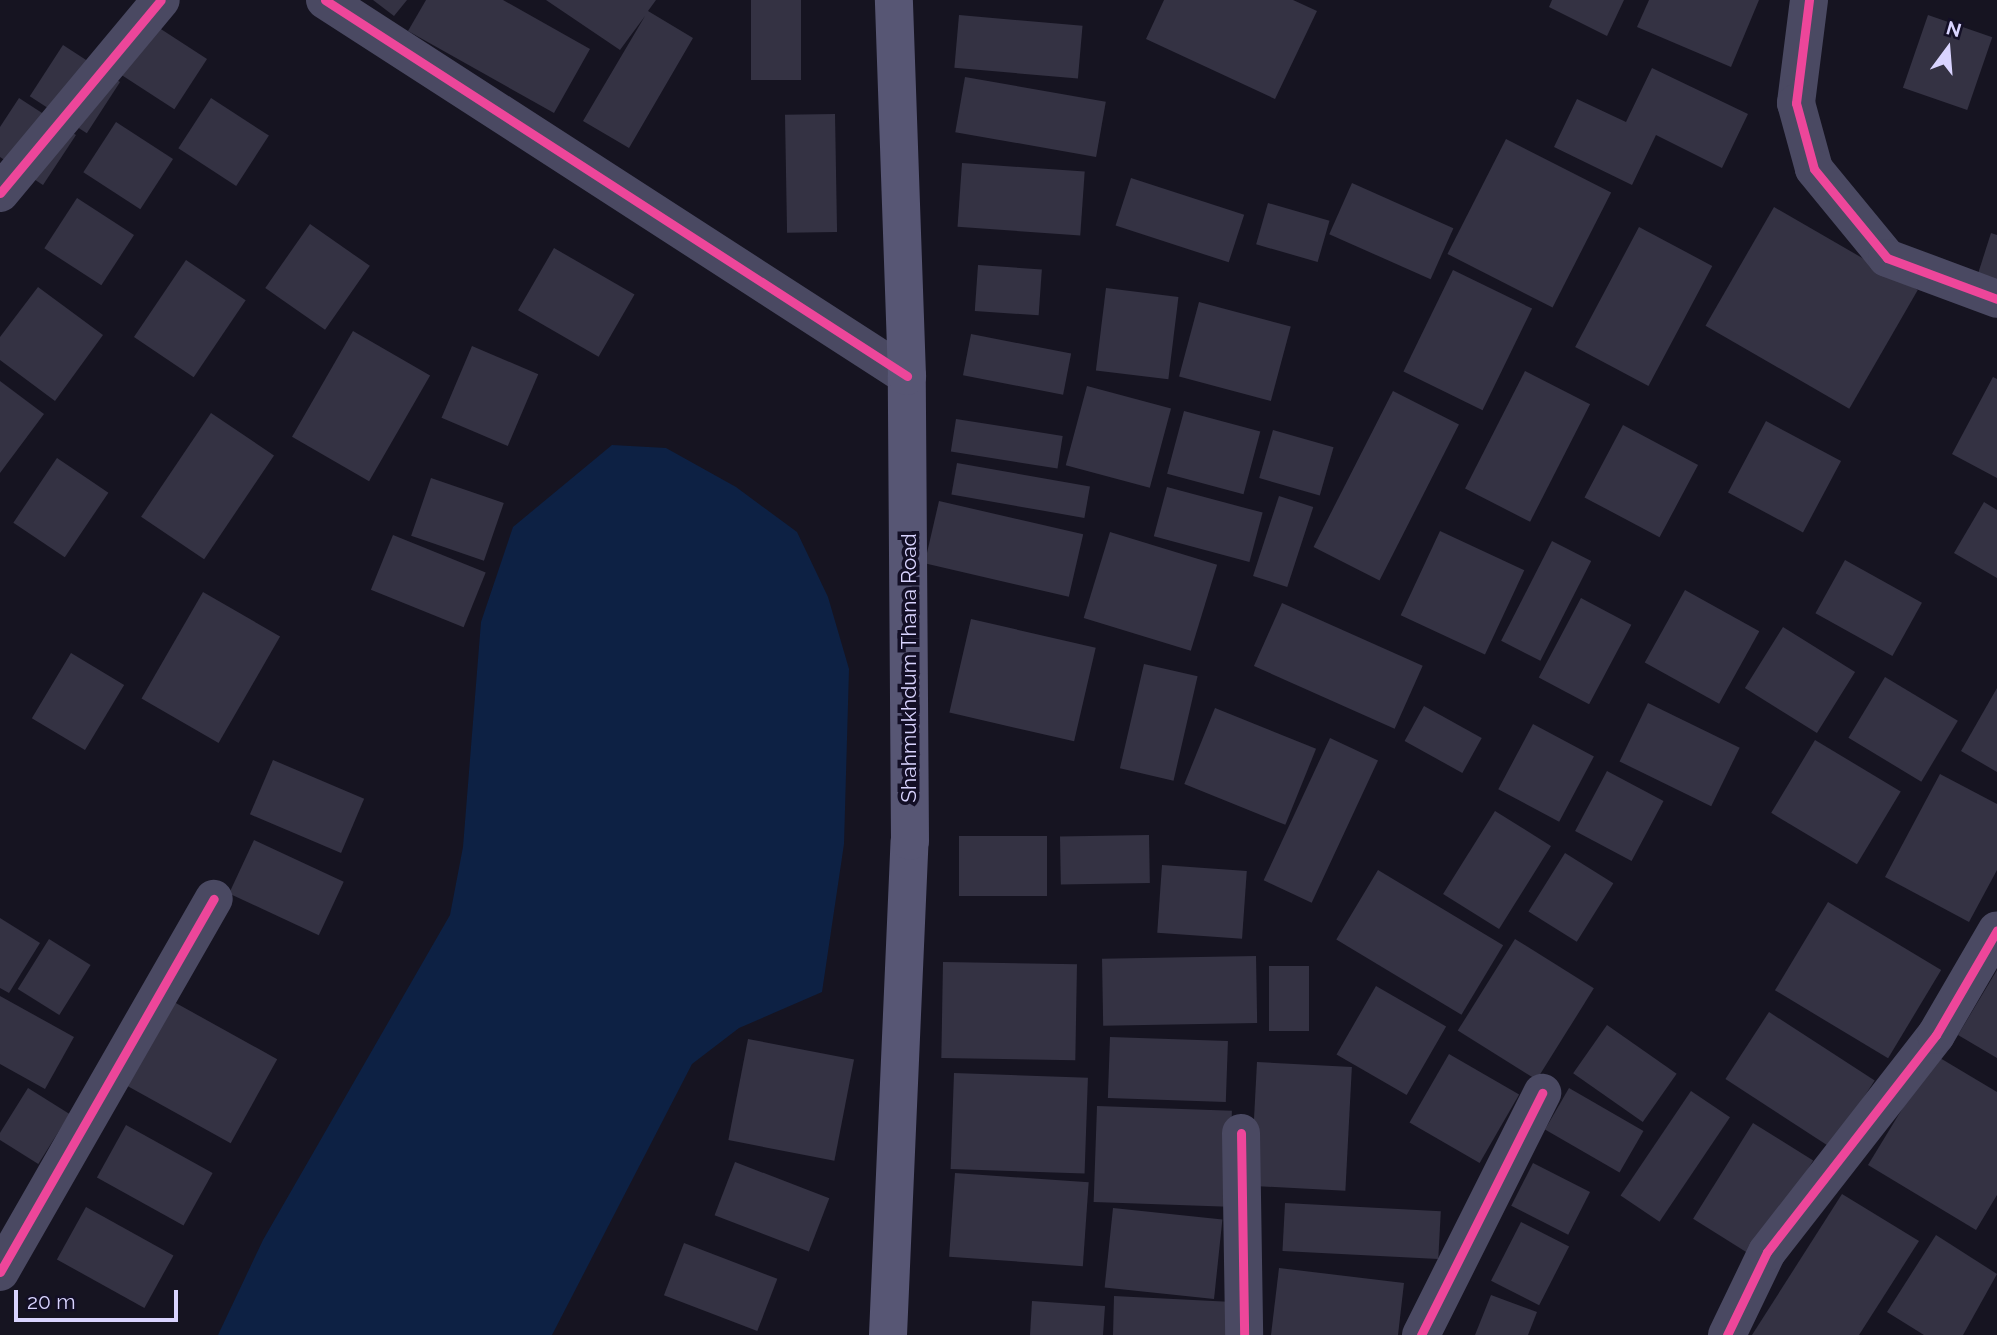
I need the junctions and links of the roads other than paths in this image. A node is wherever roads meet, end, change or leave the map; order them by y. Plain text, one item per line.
1 (161, 0) edge
2 (325, 0) edge
3 (894, 0) edge
4 (1809, 0) edge
5 (0, 193) edge
6 (1997, 299) edge
7 (907, 376) junction
8 (214, 899) dead end
9 (1997, 930) edge
10 (1542, 1093) dead end
11 (1241, 1133) dead end
12 (0, 1272) edge
13 (888, 1335) edge
14 (1244, 1335) edge
15 (1421, 1335) edge
16 (1727, 1335) edge

1 - 5 street
2 - 7 street
3 - 7 main road, Shahmukhdum Thana Road
4 - 6 street
7 - 13 main road, Shahmukhdum Thana Road
8 - 12 street
9 - 16 street
10 - 15 street
11 - 14 street

